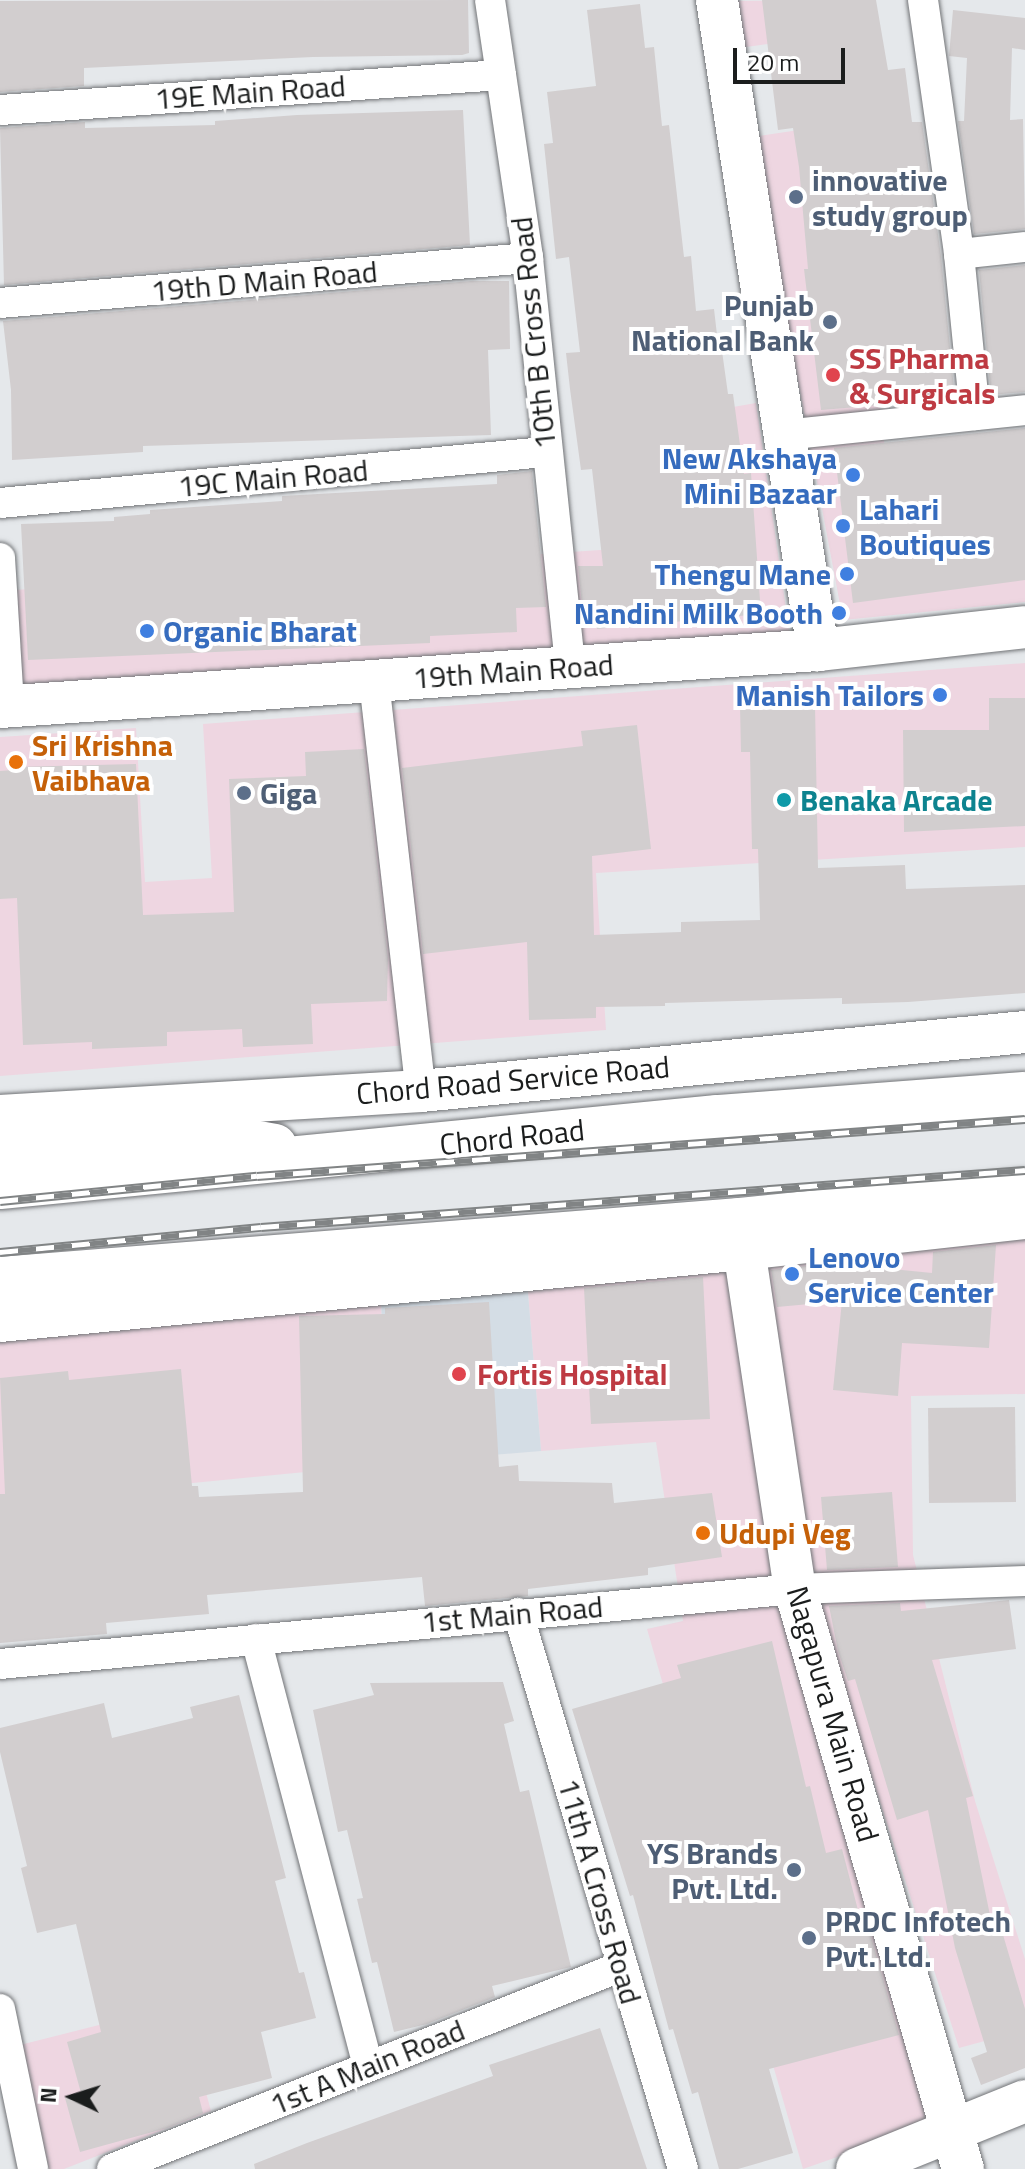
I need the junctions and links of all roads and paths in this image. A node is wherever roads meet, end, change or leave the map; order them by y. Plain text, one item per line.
1 (490, 0) edge
2 (717, 0) edge
3 (923, 0) edge
4 (501, 75) junction
5 (0, 110) edge
6 (1025, 247) edge
7 (959, 254) junction
8 (528, 258) junction
9 (0, 303) edge
10 (1025, 410) edge
11 (975, 415) junction
12 (784, 435) junction
13 (545, 452) junction
14 (0, 503) edge
15 (0, 558) edge
16 (1025, 627) edge
17 (818, 650) junction
18 (570, 667) junction
19 (374, 681) junction
20 (5, 706) edge
21 (1025, 1032) edge
22 (421, 1091) junction
23 (1025, 1094) edge
24 (0, 1116) edge
25 (0, 1149) edge
26 (312, 1157) junction
27 (0, 1187) edge
28 (1025, 1191) edge
29 (1025, 1218) edge
30 (741, 1235) junction
31 (7, 1301) edge
32 (1025, 1581) edge
33 (795, 1589) junction
34 (518, 1613) junction
35 (256, 1639) junction
36 (0, 1664) edge
37 (622, 1966) junction
38 (0, 2009) edge
39 (368, 2067) junction
40 (1025, 2101) edge
41 (959, 2149) edge
42 (33, 2169) edge
43 (112, 2169) edge
44 (683, 2169) edge
45 (857, 2169) edge

1 - 4 street, 10th B Cross Road
2 - 12 street
3 - 7 street
4 - 5 street, 19E Main Road
4 - 8 street, 10th B Cross Road
6 - 7 street
7 - 11 street
8 - 9 street, 19th D Main Road
8 - 13 street, 10th B Cross Road
10 - 11 street
11 - 12 street
12 - 17 street
13 - 14 street, 19C Main Road
13 - 18 street, 10th B Cross Road
15 - 20 street
16 - 17 street, 19th Main Road
17 - 18 street, 19th Main Road
18 - 19 street, 19th Main Road
19 - 20 street, 19th Main Road
19 - 22 street
21 - 22 street, Chord Road Service Road
22 - 24 street, Chord Road Service Road
23 - 26 main road, Chord Road
25 - 26 main road
26 - 27 main road, Chord Road
28 - 30 main road
29 - 30 street
30 - 31 street
30 - 31 main road
30 - 33 street, Nagapura Main Road
32 - 33 street, 1st Main Road
33 - 34 street, 1st Main Road
33 - 41 street, Nagapura Main Road
34 - 35 street, 1st Main Road
34 - 37 street, 11th A Cross Road
35 - 36 street, 1st Main Road
35 - 39 street
37 - 39 street, 1st A Main Road
37 - 44 street, 11th A Cross Road
38 - 42 street
39 - 43 street, 1st A Main Road
40 - 41 street
41 - 45 street

